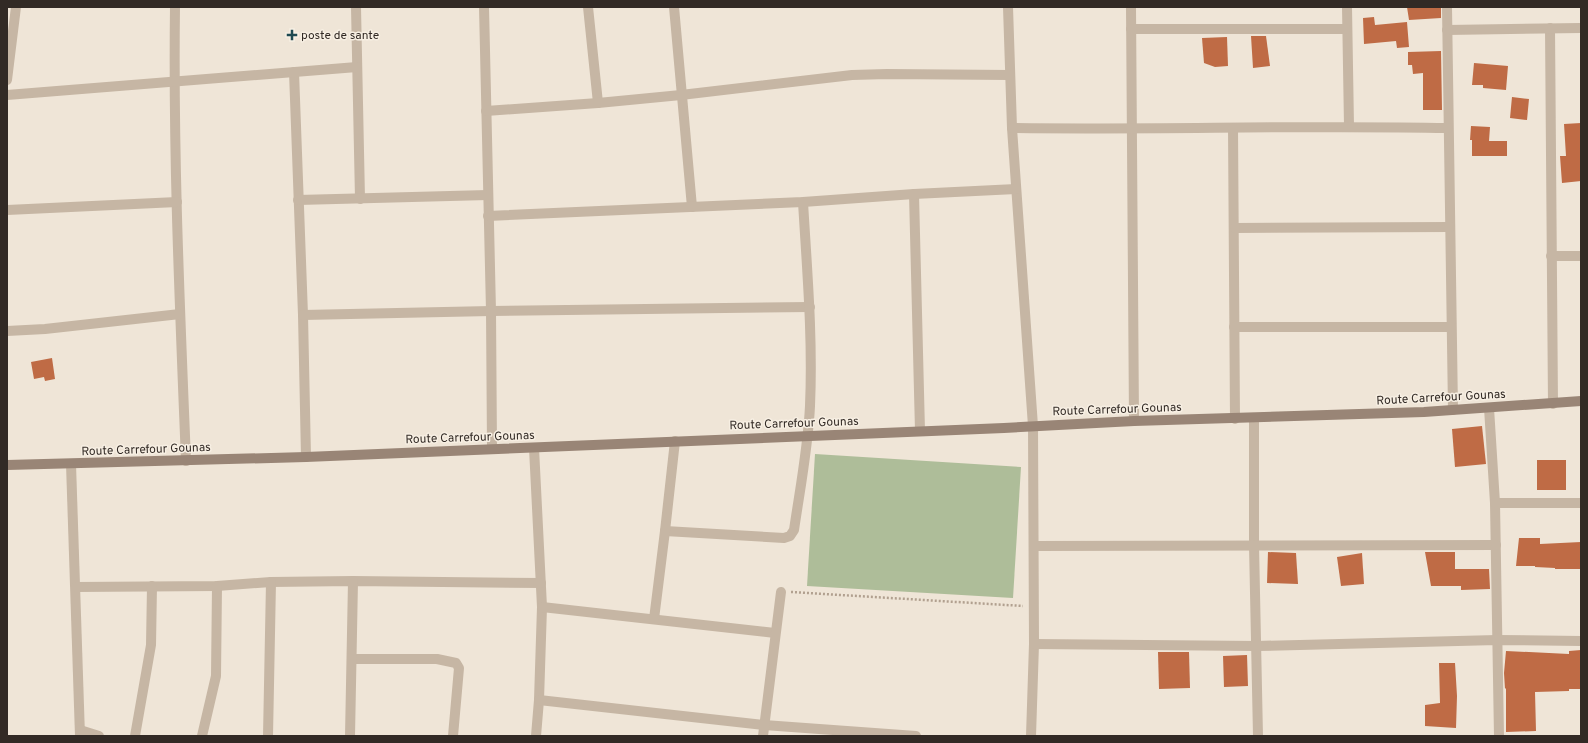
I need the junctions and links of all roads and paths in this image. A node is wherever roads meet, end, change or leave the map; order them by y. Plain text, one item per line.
1 (16, 7) edge
2 (175, 7) edge
3 (356, 7) edge
4 (484, 7) edge
5 (588, 7) edge
6 (674, 7) edge
7 (1008, 7) edge
8 (1131, 7) edge
9 (1347, 7) edge
10 (1447, 7) edge
11 (1550, 28) junction
12 (1581, 28) edge
13 (1131, 29) junction
14 (1346, 29) junction
15 (1447, 30) junction
16 (357, 67) junction
17 (294, 72) junction
18 (1010, 75) junction
19 (7, 80) edge
20 (174, 82) junction
21 (7, 95) edge
22 (681, 95) junction
23 (598, 103) junction
24 (486, 111) junction
25 (1349, 126) junction
26 (1012, 128) junction
27 (1233, 128) junction
28 (1448, 128) junction
29 (1131, 129) junction
30 (1016, 189) junction
31 (914, 194) junction
32 (488, 195) junction
33 (360, 199) junction
34 (298, 200) junction
35 (177, 202) junction
36 (803, 202) junction
37 (692, 207) junction
38 (7, 210) edge
39 (488, 216) junction
40 (1450, 227) junction
41 (1234, 228) junction
42 (1551, 256) junction
43 (1581, 256) edge
44 (810, 307) junction
45 (491, 311) junction
46 (180, 314) junction
47 (303, 315) junction
48 (1234, 327) junction
49 (1451, 327) junction
50 (7, 330) edge
51 (1581, 401) edge
52 (1553, 404) junction
53 (1489, 408) junction
54 (1453, 410) junction
55 (1254, 418) junction
56 (1235, 419) junction
57 (1134, 421) junction
58 (1033, 426) junction
59 (920, 431) junction
60 (807, 436) junction
61 (675, 441) junction
62 (534, 448) junction
63 (492, 449) junction
64 (306, 457) junction
65 (186, 461) junction
66 (72, 464) junction
67 (7, 466) edge
68 (1581, 502) edge
69 (1495, 503) junction
70 (665, 531) junction
71 (1496, 544) junction
72 (1254, 545) junction
73 (1034, 546) junction
74 (353, 581) junction
75 (271, 582) junction
76 (541, 583) junction
77 (152, 586) junction
78 (217, 586) junction
79 (76, 587) junction
80 (783, 592) joint
81 (542, 607) junction
82 (1034, 607) junction
83 (654, 619) junction
84 (775, 633) junction
85 (1497, 640) junction
86 (1581, 641) edge
87 (1034, 644) junction
88 (1257, 646) junction
89 (352, 659) junction
90 (539, 700) junction
91 (764, 725) junction
92 (80, 733) edge
93 (862, 734) edge
94 (99, 736) edge
95 (136, 736) edge
96 (202, 736) edge
97 (268, 736) edge
98 (350, 736) edge
99 (453, 736) edge
100 (536, 736) edge
101 (763, 736) edge
102 (916, 736) edge
103 (1031, 736) edge
104 (1258, 736) edge
105 (1498, 736) edge

1 - 19 street
2 - 20 street
3 - 16 street
4 - 24 street
5 - 23 street
6 - 22 street
7 - 18 street
8 - 13 street
9 - 14 street
10 - 15 street
11 - 12 street
11 - 15 street
11 - 42 street
13 - 14 street
13 - 29 street
14 - 25 street
15 - 28 street
16 - 17 street
16 - 33 street
17 - 20 street
17 - 34 street
18 - 22 street
18 - 26 street
20 - 21 street
20 - 35 street
22 - 23 street
22 - 37 street
23 - 24 street
24 - 32 street
25 - 27 street
25 - 28 street
26 - 29 street
26 - 30 street
27 - 29 street
27 - 41 street
28 - 40 street
29 - 57 street
30 - 31 street
30 - 58 street
31 - 36 street
31 - 59 street
32 - 33 street
32 - 39 street
33 - 34 street
34 - 47 street
35 - 38 street
35 - 46 street
36 - 37 street
36 - 44 street
37 - 39 street
39 - 45 street
40 - 41 street
40 - 49 street
41 - 48 street
42 - 43 street
42 - 52 street
44 - 45 street
44 - 60 street
45 - 47 street
45 - 63 street
46 - 50 street
46 - 65 street
47 - 64 street
48 - 49 street
48 - 56 street
49 - 54 street
51 - 52 main road, Route Carrefour Gounas
52 - 53 main road, Route Carrefour Gounas
53 - 54 main road, Route Carrefour Gounas
53 - 69 street
54 - 55 main road, Route Carrefour Gounas
55 - 56 main road, Route Carrefour Gounas
55 - 72 street
56 - 57 main road, Route Carrefour Gounas
57 - 58 main road, Route Carrefour Gounas
58 - 59 main road, Route Carrefour Gounas
58 - 73 street
59 - 60 main road, Route Carrefour Gounas
60 - 61 main road, Route Carrefour Gounas
60 - 70 street
61 - 62 main road, Route Carrefour Gounas
61 - 70 street
62 - 63 main road, Route Carrefour Gounas
62 - 76 street
63 - 64 main road, Route Carrefour Gounas
64 - 65 main road, Route Carrefour Gounas
65 - 66 main road, Route Carrefour Gounas
66 - 67 main road, Route Carrefour Gounas
66 - 79 street
68 - 69 street
69 - 71 street
70 - 83 street
71 - 72 street
71 - 85 street
72 - 73 street
72 - 88 street
73 - 82 street
74 - 75 street
74 - 76 street
74 - 89 street
75 - 78 street
75 - 97 street
76 - 81 street
77 - 78 street
77 - 79 street
77 - 95 street
78 - 96 street
79 - 92 street
80 - 82 path
80 - 84 street
81 - 83 street
81 - 90 street
82 - 87 street
83 - 84 street
84 - 91 street
85 - 86 street
85 - 88 street
85 - 105 street
87 - 88 street
87 - 103 street
88 - 104 street
89 - 98 street
89 - 99 street
90 - 91 street
90 - 100 street
91 - 93 street
91 - 101 street
92 - 94 street
93 - 102 street

